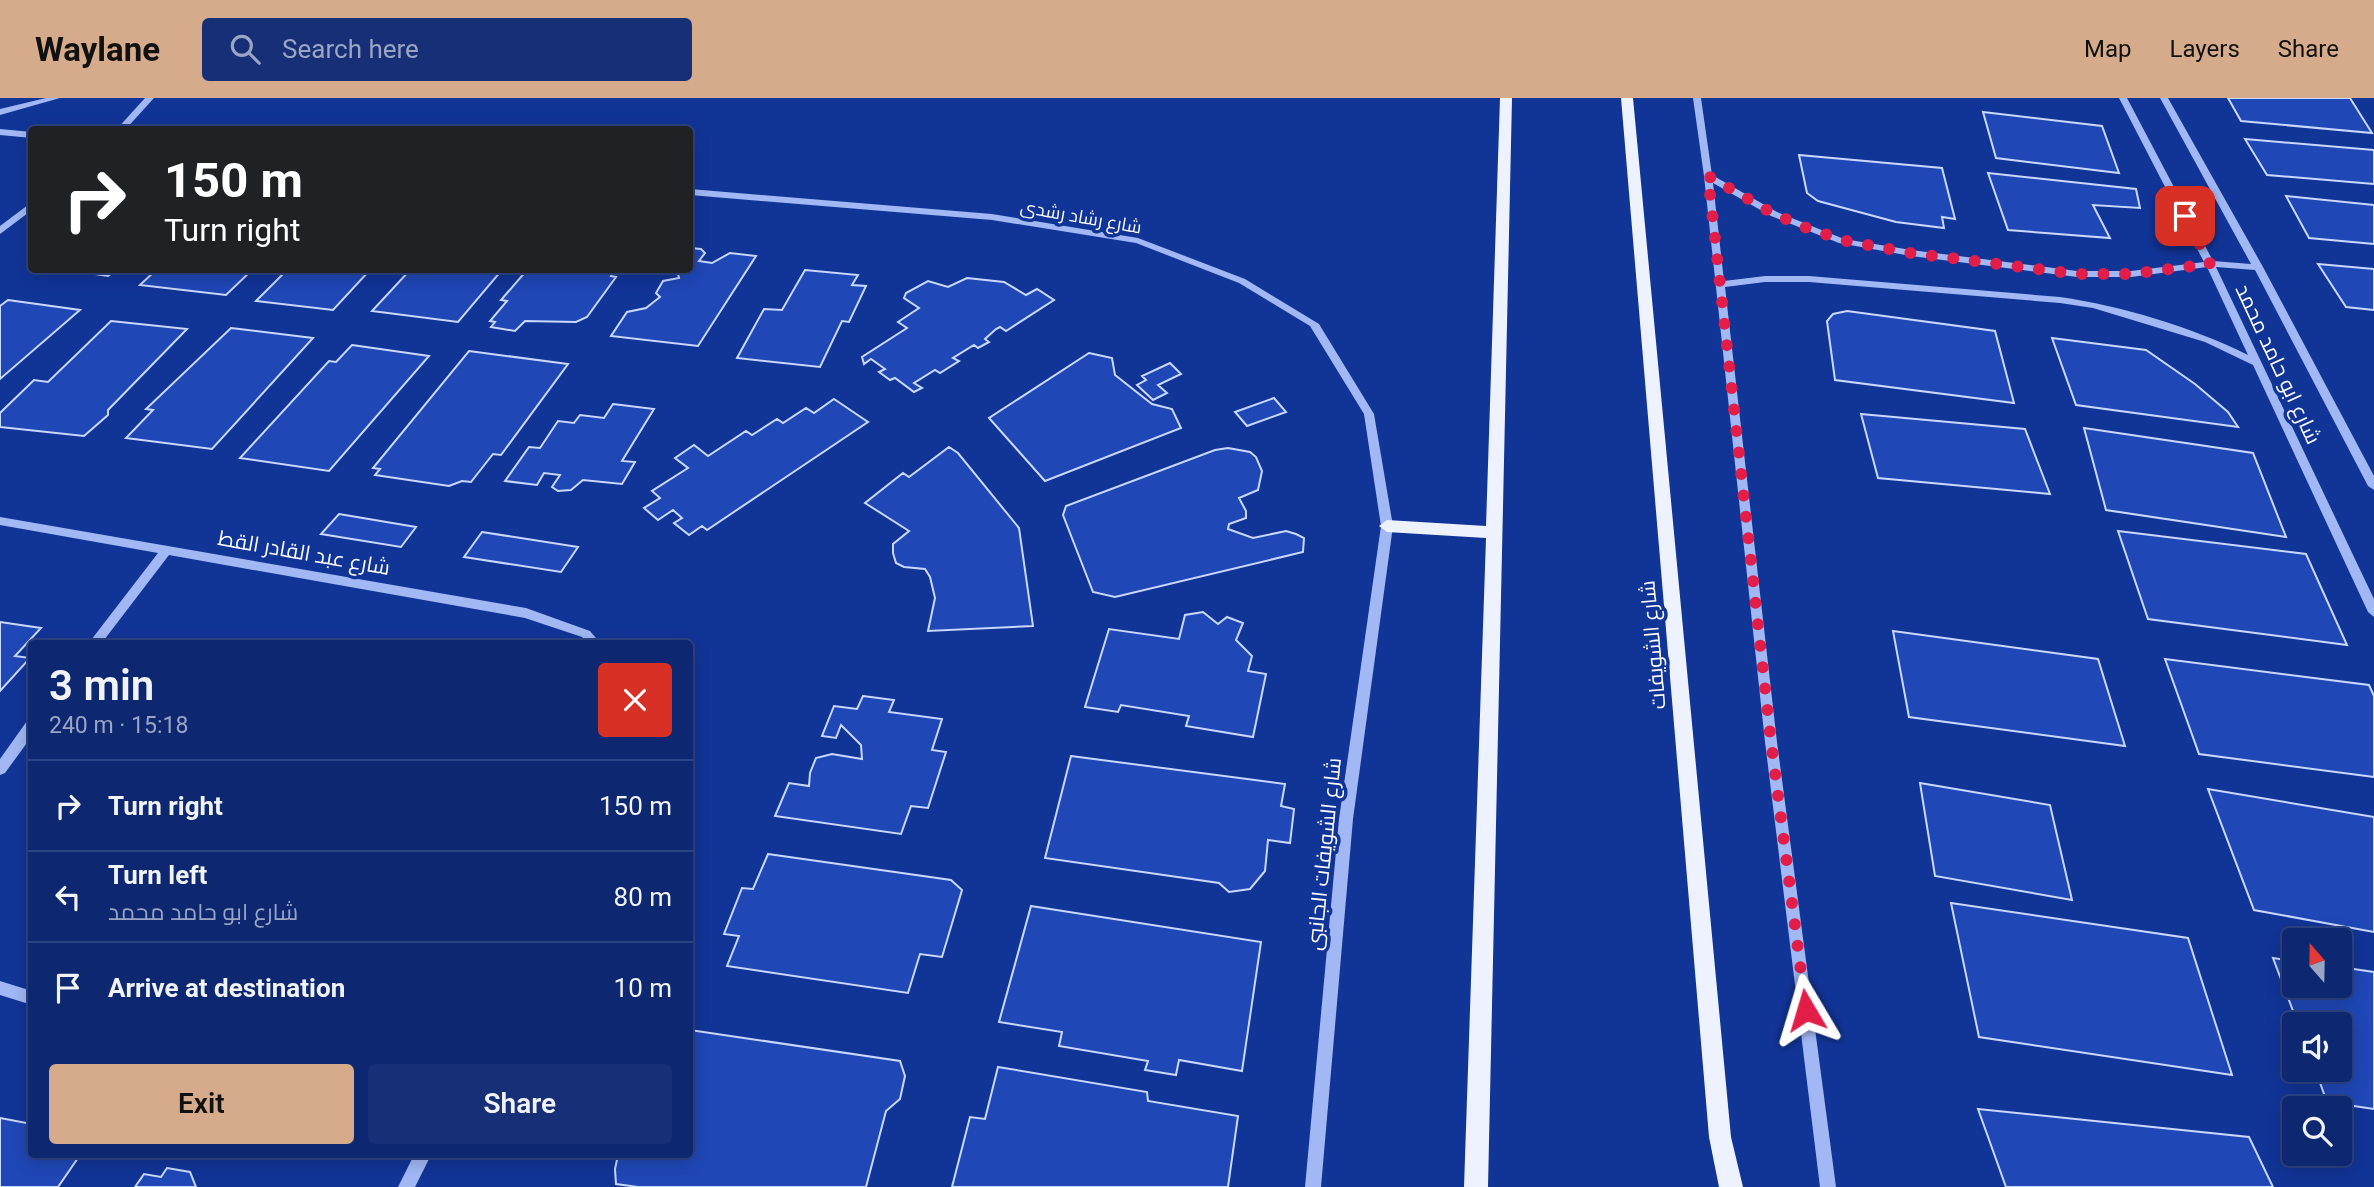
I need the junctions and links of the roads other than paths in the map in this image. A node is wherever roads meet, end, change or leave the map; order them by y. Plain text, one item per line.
1 (57, 98) edge
2 (150, 98) edge
3 (1506, 98) edge
4 (1627, 98) edge
5 (1697, 98) edge
6 (2123, 98) edge
7 (2164, 98) edge
8 (0, 112) edge
9 (124, 126) edge
10 (2, 135) edge
11 (28, 135) edge
12 (1708, 176) junction
13 (693, 192) edge
14 (28, 208) edge
15 (0, 231) edge
16 (2210, 264) junction
17 (2258, 267) junction
18 (1720, 285) junction
19 (2256, 363) junction
20 (2374, 486) edge
21 (0, 521) edge
22 (1387, 526) junction
23 (1496, 533) junction
24 (166, 551) junction
25 (2374, 612) edge
26 (97, 640) edge
27 (591, 640) edge
28 (28, 730) edge
29 (0, 769) edge
30 (0, 988) edge
31 (28, 997) edge
32 (421, 1158) edge
33 (406, 1187) edge
34 (1313, 1187) edge
35 (1476, 1187) edge
36 (1731, 1187) edge
37 (1828, 1187) edge

1 - 8 street
2 - 9 street
3 - 23 main road
4 - 36 main road, شارع الشويفات
5 - 12 street
6 - 16 street, شارع ابو حامد محمد
7 - 17 street, شارع ابو حامد محمد
10 - 11 street
12 - 16 street
12 - 18 street
13 - 22 street, شارع رشاد رشدى
14 - 15 street
16 - 17 street
16 - 19 street, شارع ابو حامد محمد
17 - 20 street, شارع ابو حامد محمد
18 - 19 street
18 - 37 street
19 - 25 street, شارع ابو حامد محمد
21 - 24 street, شارع عبد القادر القط
22 - 23 main road
22 - 34 street, شارع الشويفات الجانبى
23 - 35 main road
24 - 26 street
24 - 27 street, شارع عبد القادر القط
28 - 29 street
30 - 31 street
32 - 33 street

